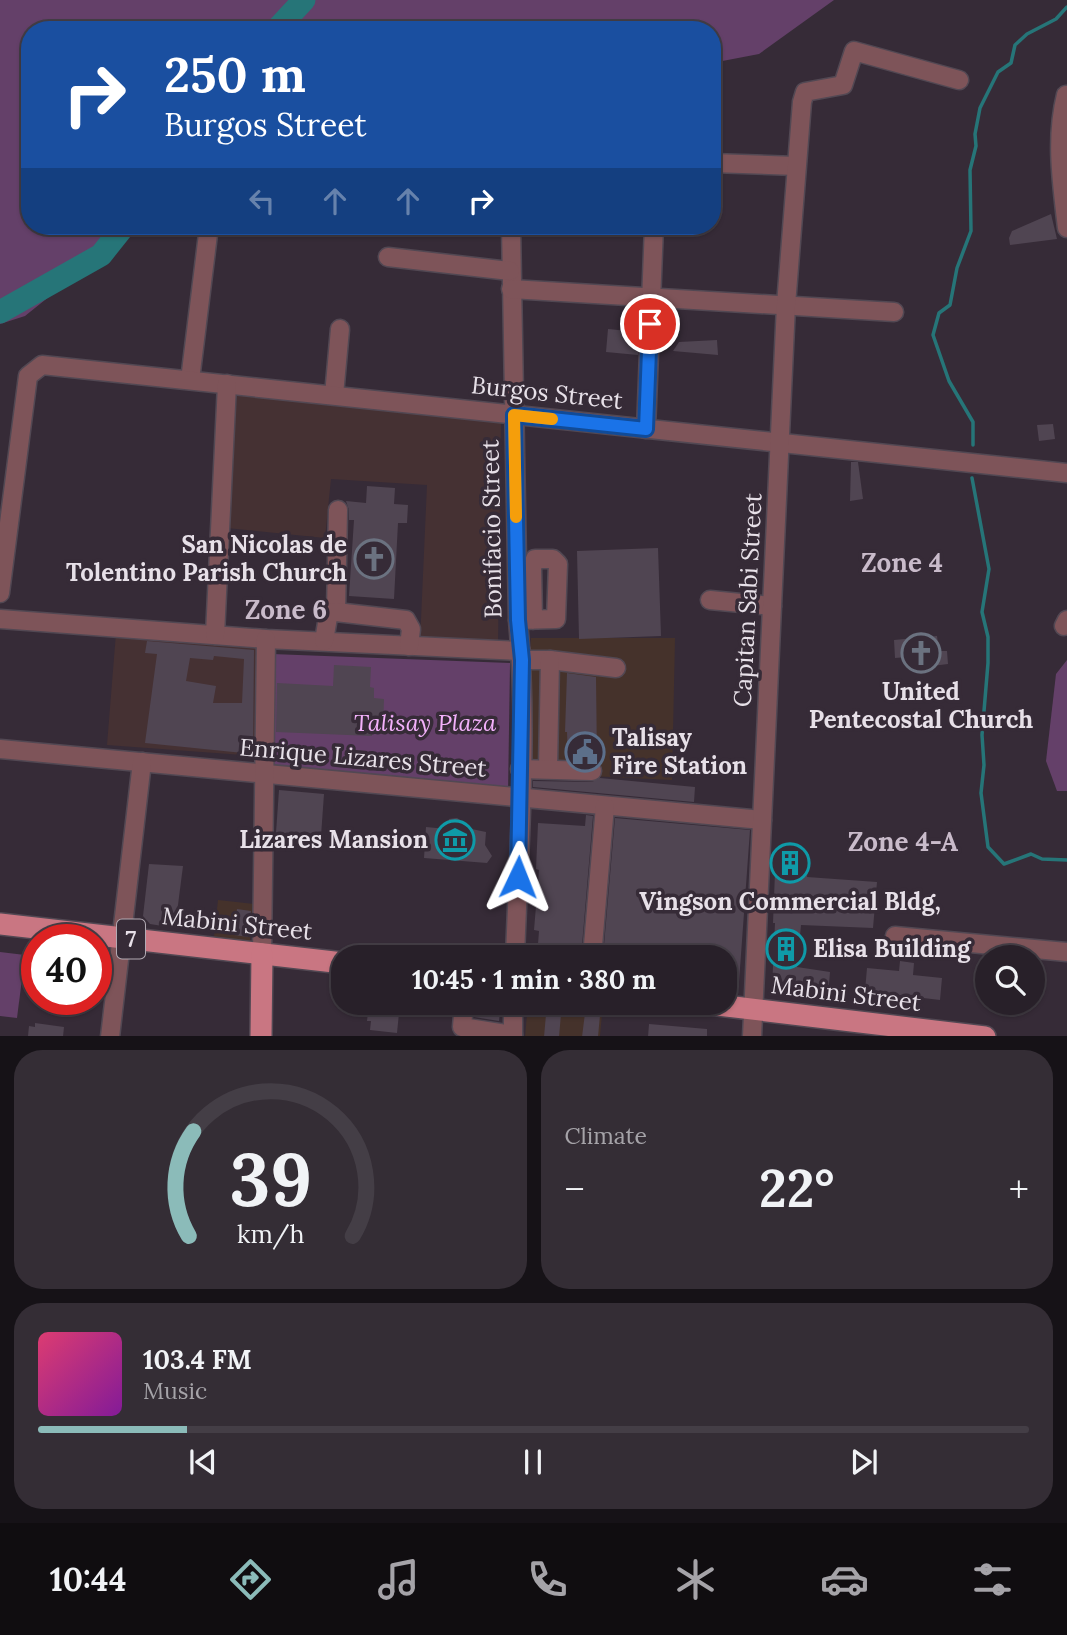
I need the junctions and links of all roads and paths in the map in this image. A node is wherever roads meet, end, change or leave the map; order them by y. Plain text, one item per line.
1 (959, 80) dead end
2 (1066, 94) edge
3 (721, 163) edge
4 (796, 166) junction
5 (1067, 228) edge
6 (208, 235) edge
7 (511, 235) edge
8 (654, 235) edge
9 (388, 257) dead end
10 (511, 280) junction
11 (651, 298) junction
12 (786, 305) junction
13 (894, 312) dead end
14 (340, 329) dead end
15 (190, 380) junction
16 (228, 384) junction
17 (334, 395) junction
18 (514, 415) junction
19 (646, 429) junction
20 (780, 443) junction
21 (8, 472) edge
22 (1067, 473) edge
23 (338, 510) dead end
24 (0, 593) edge
25 (710, 600) dead end
26 (772, 607) junction
27 (337, 612) junction
28 (0, 619) edge
29 (215, 635) junction
30 (266, 639) junction
31 (324, 641) junction
32 (409, 646) junction
33 (521, 656) junction
34 (550, 660) junction
35 (617, 668) dead end
36 (0, 750) edge
37 (142, 762) junction
38 (548, 768) junction
39 (520, 769) junction
40 (592, 771) dead end
41 (263, 774) junction
42 (521, 798) junction
43 (605, 806) junction
44 (762, 820) junction
45 (0, 924) edge
46 (895, 936) dead end
47 (121, 938) junction
48 (515, 945) edge
49 (593, 945) edge
50 (1067, 952) edge
51 (262, 954) junction
52 (331, 961) edge
53 (737, 1007) edge
54 (753, 1009) junction
55 (462, 1015) edge
56 (513, 1015) edge
57 (962, 1035) edge
58 (110, 1036) edge
59 (261, 1036) edge
60 (513, 1036) edge
61 (752, 1036) edge

1 - 4 street, Capitan Sabi Street
2 - 5 street
3 - 4 street
4 - 12 street, Capitan Sabi Street
6 - 15 street
7 - 10 street, Bonifacio Street
8 - 11 street
9 - 10 street
10 - 11 street
10 - 18 street, Bonifacio Street
11 - 12 street
11 - 19 street
12 - 13 street
12 - 20 street, Capitan Sabi Street
14 - 17 street
15 - 16 street, Burgos Street
15 - 21 street, Burgos Street
16 - 17 street, Burgos Street
16 - 29 street
17 - 18 street, Burgos Street
18 - 19 street, Burgos Street
18 - 33 street, Bonifacio Street
19 - 20 street, Burgos Street
20 - 22 street, Burgos Street
20 - 26 street, Capitan Sabi Street
21 - 24 street, Burgos Street
23 - 27 street
25 - 26 street
26 - 44 street, Capitan Sabi Street
27 - 31 street
27 - 32 street
28 - 29 street
29 - 30 street
30 - 31 street
30 - 41 street
31 - 32 street
32 - 33 street
33 - 34 street
33 - 39 street, Bonifacio Street
34 - 35 street
34 - 38 street
36 - 37 street, Enrique Lizares Street
37 - 41 street, Enrique Lizares Street
37 - 47 street
38 - 39 street
38 - 40 street
39 - 42 street, Bonifacio Street
41 - 42 street, Enrique Lizares Street
41 - 51 street
42 - 43 street, Enrique Lizares Street
42 - 48 street, Bonifacio Street
43 - 44 street, Enrique Lizares Street
43 - 49 street
44 - 54 street, Capitan Sabi Street
45 - 47 main road, Mabini Street / 7
46 - 50 street
47 - 51 main road, Mabini Street / 7
47 - 58 street
51 - 52 main road, Mabini Street / 7
51 - 59 main road
53 - 54 main road, Mabini Street
54 - 57 main road, Mabini Street
54 - 61 street, Capitan Sabi Street
55 - 60 street
56 - 60 street

